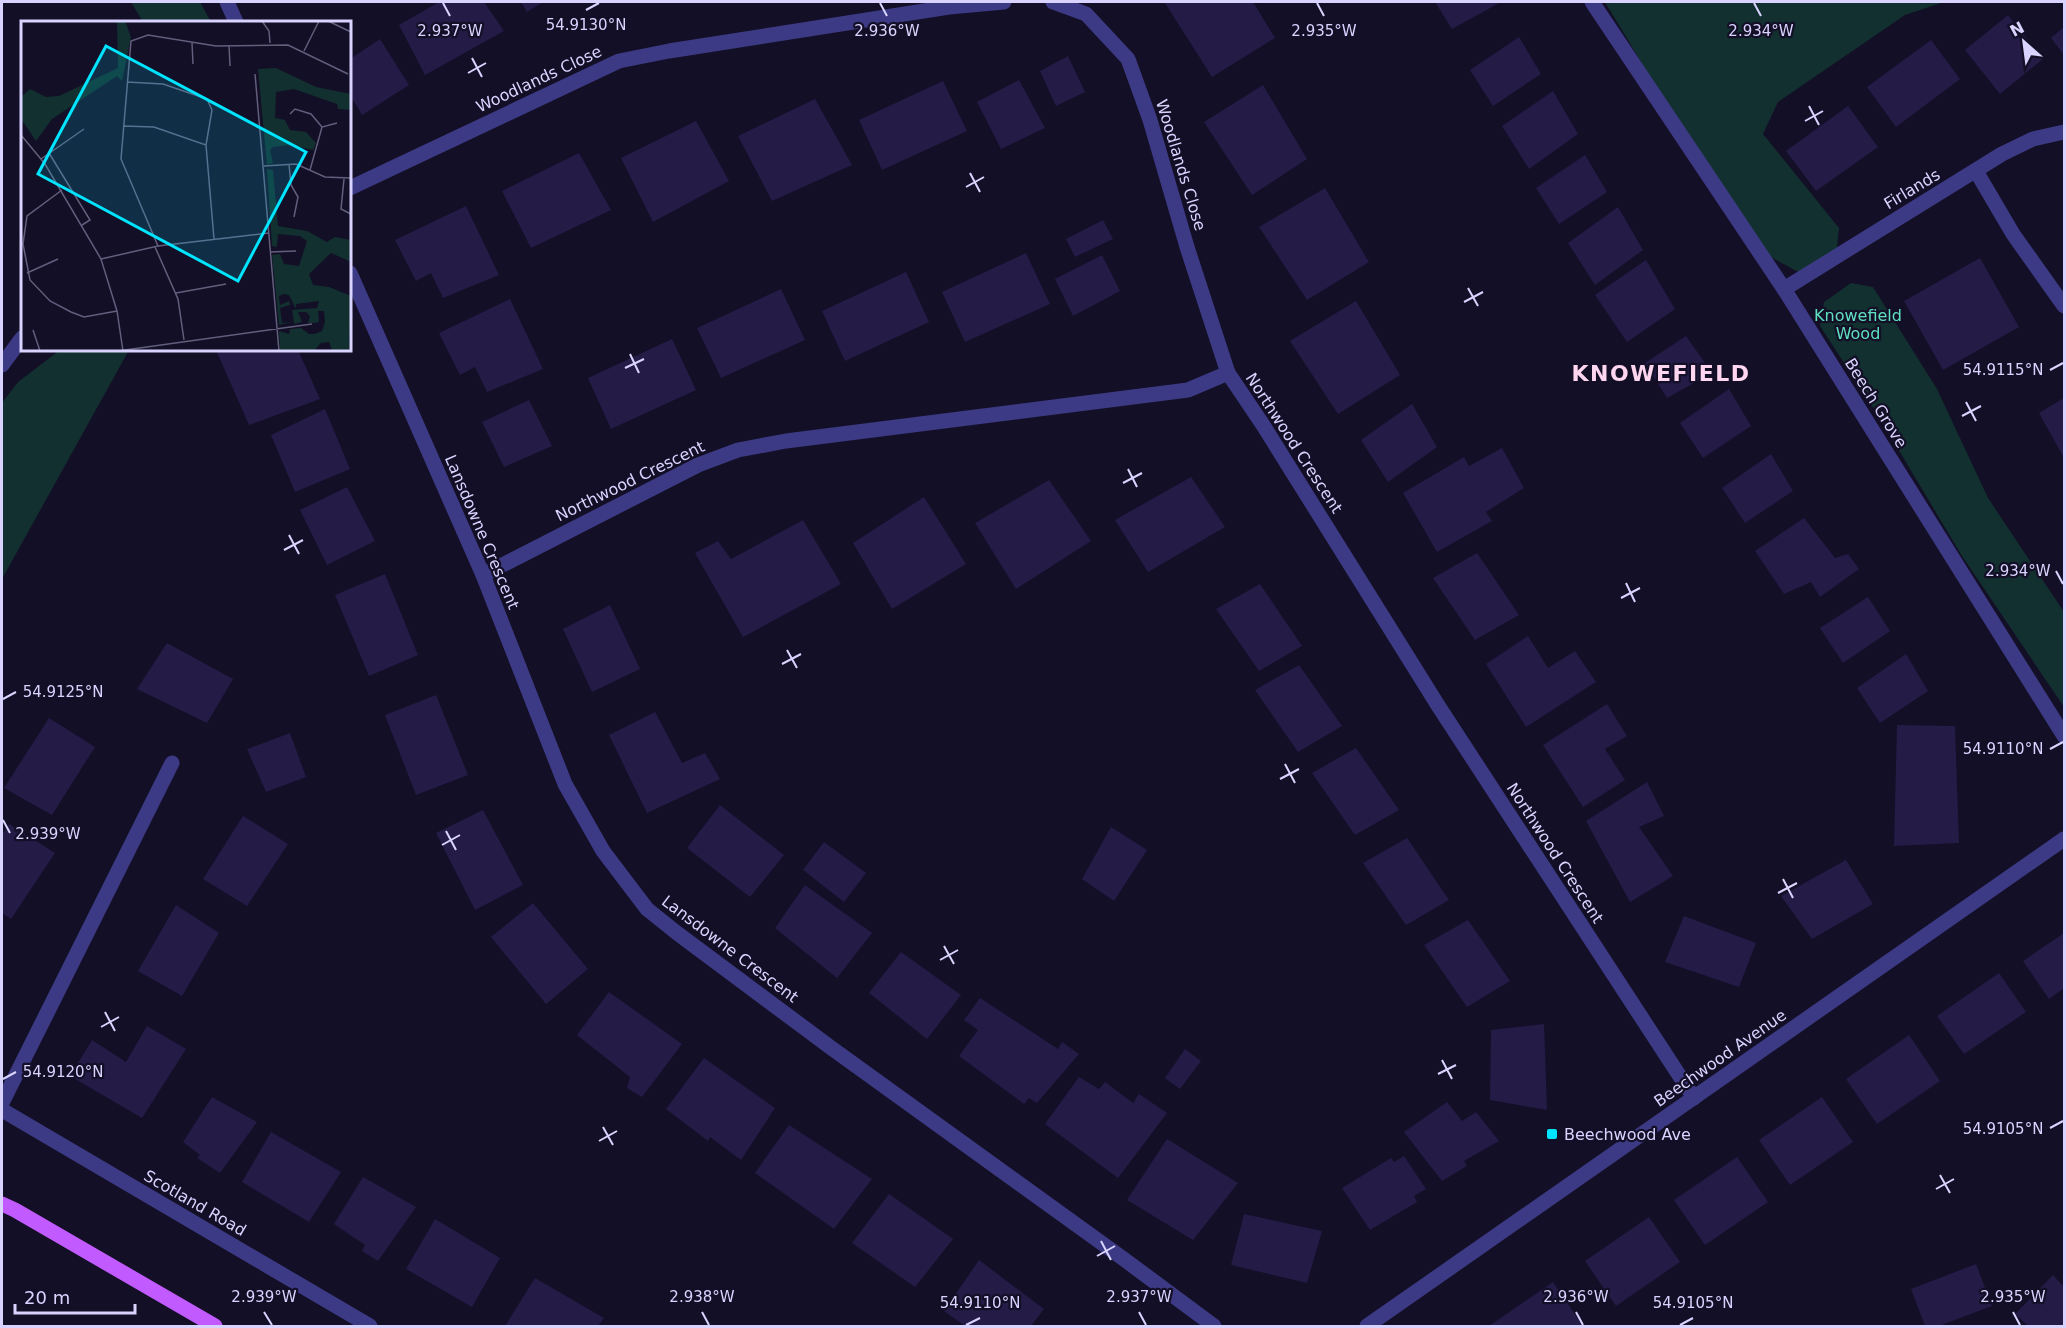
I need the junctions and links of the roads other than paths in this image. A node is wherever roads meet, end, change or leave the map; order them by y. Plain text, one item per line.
1 (227, 2) edge
2 (1004, 2) edge
3 (1053, 2) edge
4 (1592, 2) edge
5 (236, 21) edge
6 (2064, 132) edge
7 (1976, 171) junction
8 (351, 188) edge
9 (351, 275) edge
10 (1784, 289) junction
11 (2064, 306) edge
12 (21, 339) edge
13 (2, 365) edge
14 (1228, 373) junction
15 (483, 575) junction
16 (2064, 736) edge
17 (172, 763) dead end
18 (2064, 839) edge
19 (1694, 1098) junction
20 (2, 1103) edge
21 (2, 1110) edge
22 (2, 1204) edge
23 (216, 1326) edge
24 (370, 1326) edge
25 (1214, 1326) edge
26 (1367, 1326) edge

1 - 5 street
2 - 8 street, Woodlands Close
3 - 14 street, Woodlands Close
4 - 10 street, Beech Grove
6 - 7 street, Firlands
7 - 10 street, Firlands
7 - 11 street
9 - 15 street, Lansdowne Crescent
10 - 16 street, Beech Grove
12 - 13 street
14 - 15 street, Northwood Crescent
14 - 19 street, Northwood Crescent
15 - 25 street, Lansdowne Crescent
17 - 20 street
18 - 19 street, Beechwood Avenue
19 - 26 street, Beechwood Avenue
21 - 24 street, Scotland Road
22 - 23 main road

